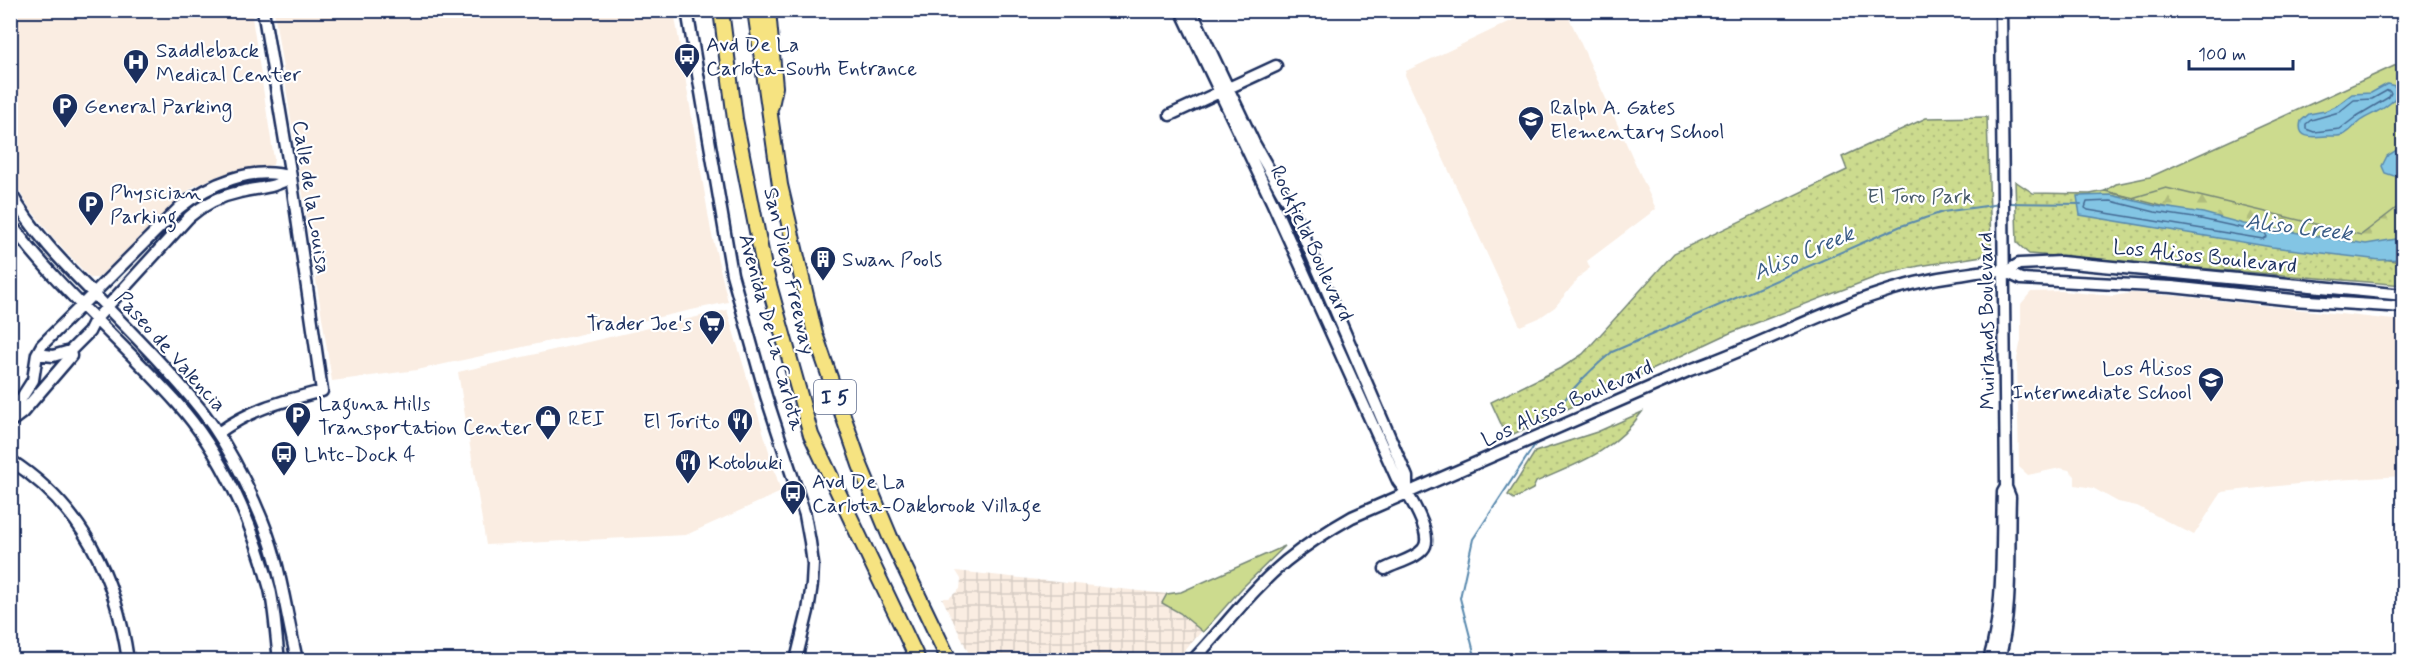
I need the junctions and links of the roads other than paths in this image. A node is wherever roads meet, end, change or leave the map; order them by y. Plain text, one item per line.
1 (262, 10) edge
2 (687, 10) edge
3 (755, 10) edge
4 (768, 10) edge
5 (1181, 10) edge
6 (1191, 10) edge
7 (2001, 10) edge
8 (720, 14) edge
9 (1276, 66) dead end
10 (1223, 91) junction
11 (1170, 115) dead end
12 (769, 117) junction
13 (291, 177) junction
14 (10, 192) edge
15 (10, 224) edge
16 (2005, 272) junction
17 (94, 294) junction
18 (2403, 295) edge
19 (82, 306) junction
20 (2403, 307) edge
21 (107, 308) junction
22 (95, 320) junction
23 (70, 351) junction
24 (37, 354) junction
25 (10, 416) edge
26 (10, 422) edge
27 (218, 433) junction
28 (10, 460) edge
29 (2006, 487) junction
30 (1407, 492) junction
31 (1385, 569) dead end
32 (128, 660) edge
33 (279, 660) edge
34 (297, 660) edge
35 (796, 660) edge
36 (918, 660) edge
37 (949, 660) edge
38 (1193, 660) edge
39 (1989, 660) edge
40 (1999, 660) edge

1 - 13 main road, Calle de la Louisa
2 - 35 main road, Avenida De La Carlota
3 - 12 highway, San Diego Freeway / I 5
4 - 12 highway
5 - 10 main road, Rockfield Boulevard
6 - 10 main road, Rockfield Boulevard
7 - 16 main road, Muirlands Boulevard
8 - 36 highway, San Diego Freeway / I 5
9 - 10 main road
10 - 11 main road
10 - 30 main road, Rockfield Boulevard
12 - 37 highway, San Diego Freeway / I 5
13 - 17 main road
13 - 21 main road
13 - 27 main road, Calle de la Louisa
14 - 17 main road, Paseo de Valencia
15 - 19 main road, Paseo de Valencia
16 - 18 main road, Los Alisos Boulevard
16 - 20 main road, Los Alisos Boulevard
16 - 29 main road, Muirlands Boulevard
16 - 30 main road, Los Alisos Boulevard
17 - 19 main road
17 - 21 main road, Paseo de Valencia
19 - 22 main road, Paseo de Valencia
19 - 24 main road
21 - 22 main road
21 - 27 main road, Paseo de Valencia
22 - 23 main road
22 - 33 main road, Paseo de Valencia
23 - 24 main road
23 - 26 main road
24 - 25 main road
27 - 34 main road, Paseo de Valencia
28 - 32 main road
29 - 39 main road, Muirlands Boulevard
29 - 40 main road, Muirlands Boulevard
30 - 31 main road, Rockfield Boulevard
30 - 38 main road, Los Alisos Boulevard

